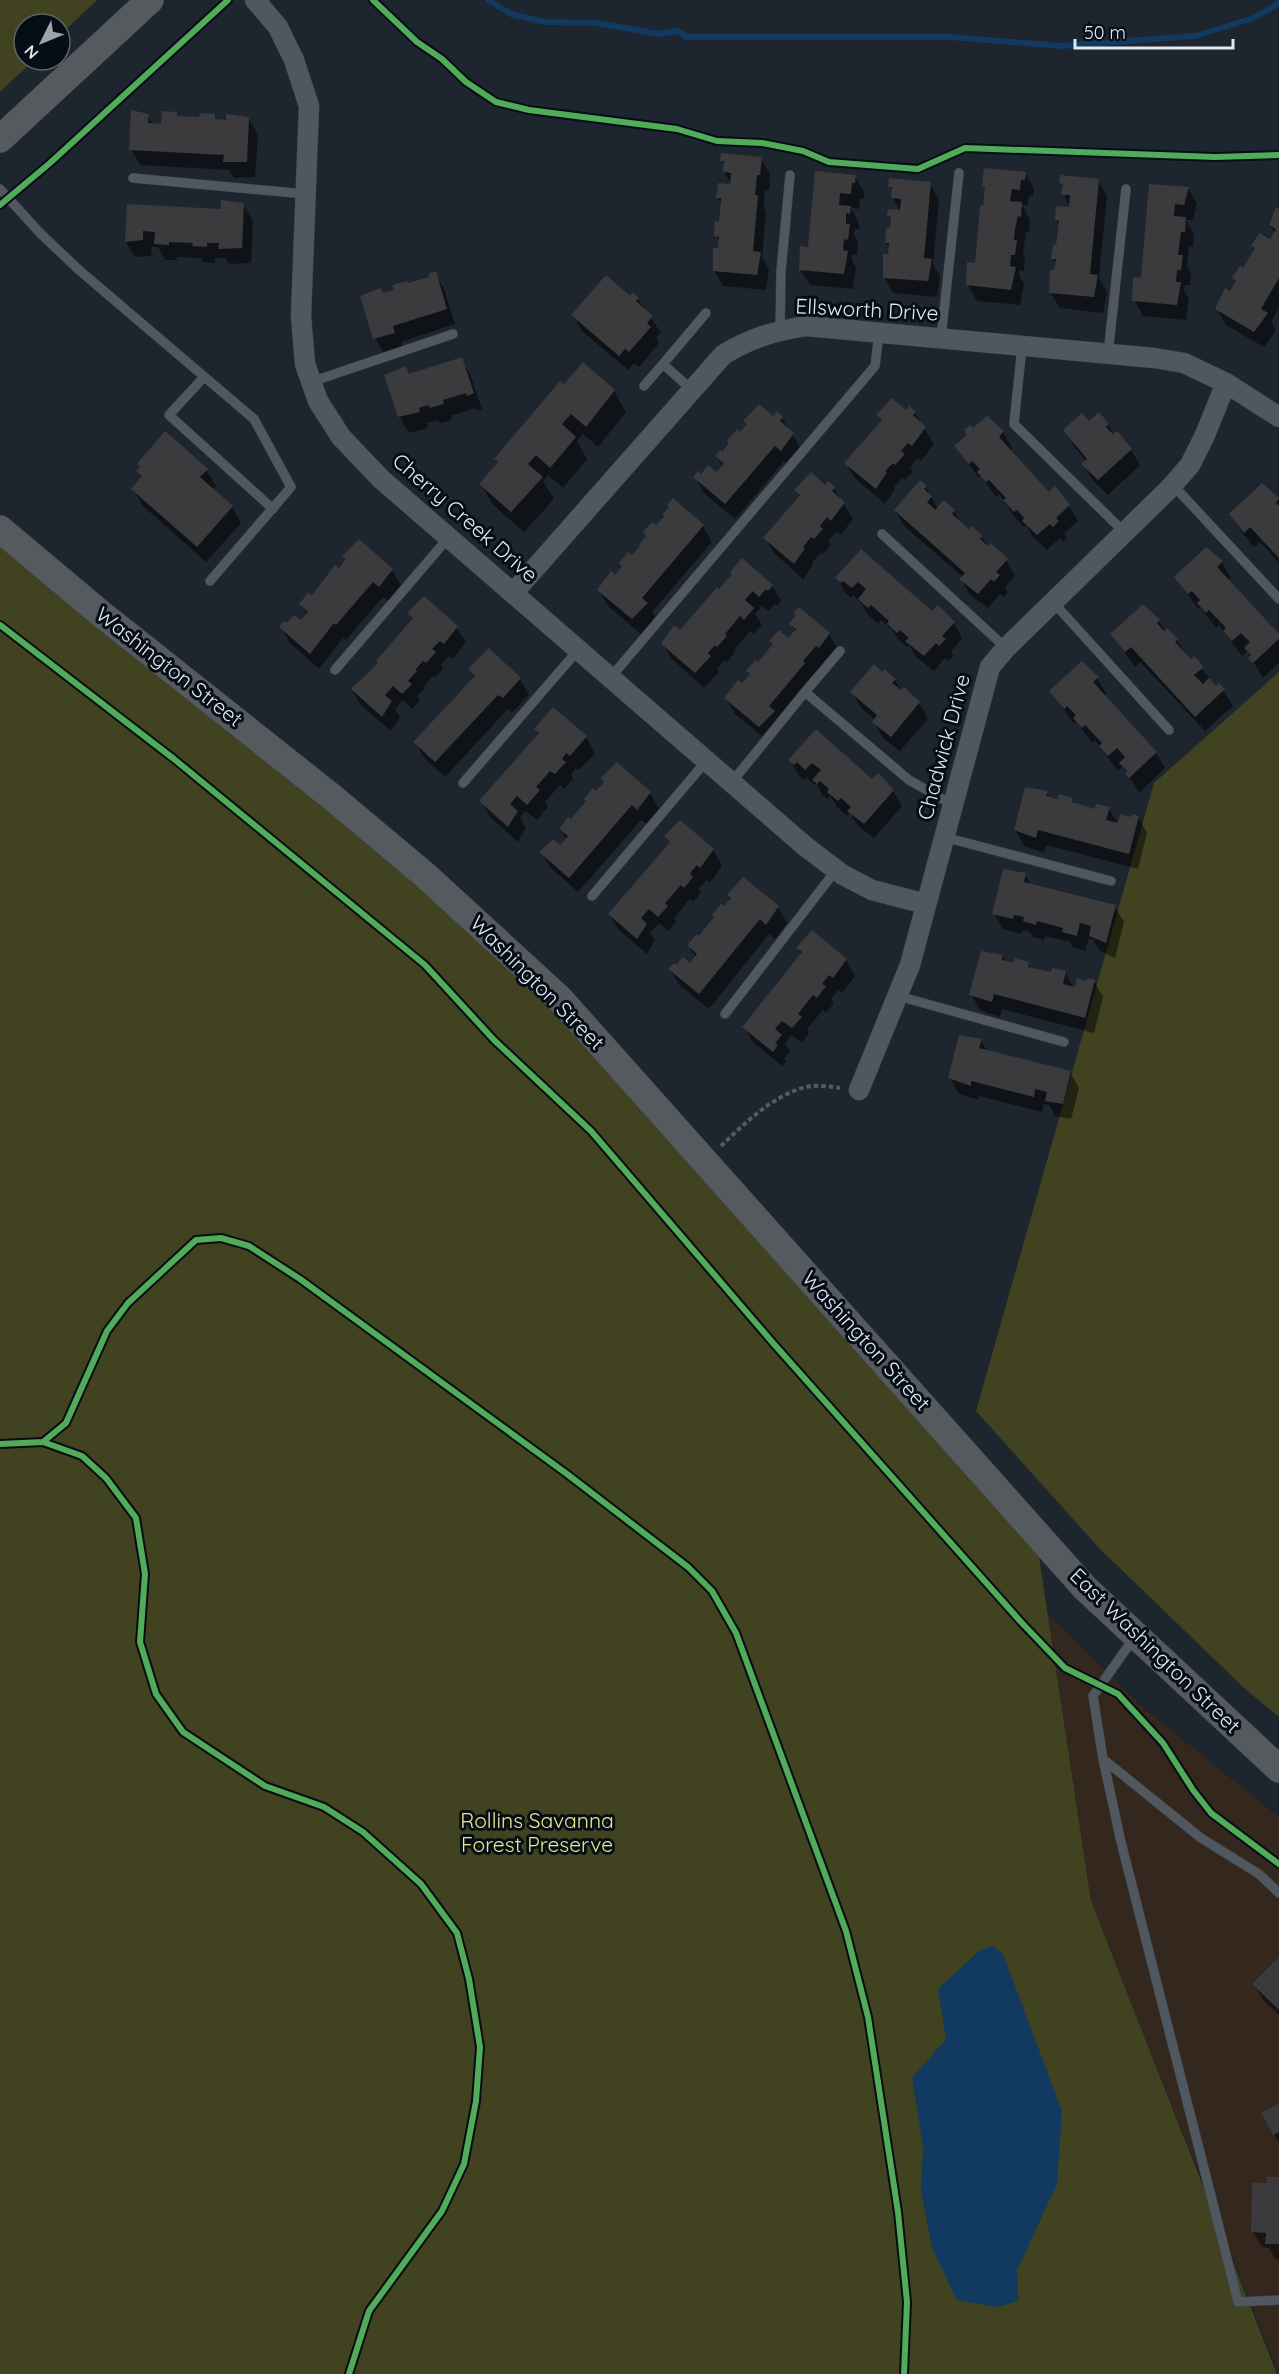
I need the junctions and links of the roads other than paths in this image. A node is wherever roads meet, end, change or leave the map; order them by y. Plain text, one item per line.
1 (150, 0) edge
2 (255, 0) edge
3 (0, 139) edge
4 (959, 173) dead end
5 (790, 175) dead end
6 (133, 178) dead end
7 (0, 189) edge
8 (1126, 189) dead end
9 (305, 194) junction
10 (706, 313) dead end
11 (780, 330) junction
12 (879, 333) junction
13 (453, 334) dead end
14 (942, 338) junction
15 (1022, 346) junction
16 (1108, 354) junction
17 (663, 364) junction
18 (204, 377) junction
19 (311, 382) junction
20 (1226, 383) junction
21 (644, 386) dead end
22 (692, 390) junction
23 (1279, 417) edge
24 (1173, 485) junction
25 (273, 509) junction
26 (0, 529) edge
27 (1124, 532) junction
28 (882, 534) dead end
29 (449, 537) junction
30 (210, 581) dead end
31 (514, 592) junction
32 (1279, 599) edge
33 (1053, 602) junction
34 (1006, 648) junction
35 (579, 649) junction
36 (840, 651) dead end
37 (335, 670) dead end
38 (611, 677) junction
39 (805, 692) junction
40 (1169, 730) dead end
41 (707, 760) junction
42 (732, 782) junction
43 (464, 783) dead end
44 (953, 805) junction
45 (944, 837) junction
46 (836, 870) junction
47 (1111, 881) dead end
48 (592, 896) dead end
49 (926, 904) junction
50 (898, 996) junction
51 (725, 1014) dead end
52 (1064, 1042) dead end
53 (859, 1090) road end
54 (1035, 1530) joint
55 (1136, 1636) junction
56 (1103, 1760) junction
57 (1279, 1769) edge
58 (1279, 1893) edge
59 (1279, 2300) edge

1 - 3 main road
2 - 9 street, Cherry Creek Drive
4 - 14 lane
5 - 11 lane
6 - 9 lane
7 - 18 lane
8 - 16 lane
9 - 19 street, Cherry Creek Drive
10 - 17 lane
11 - 12 street, Ellsworth Drive
11 - 22 street, Ellsworth Drive
12 - 14 street, Ellsworth Drive
12 - 38 lane
13 - 19 lane
14 - 15 street, Ellsworth Drive
15 - 16 street, Ellsworth Drive
15 - 27 lane
16 - 20 street, Ellsworth Drive
17 - 21 lane
17 - 22 lane
18 - 25 lane
18 - 25 lane
19 - 29 street, Cherry Creek Drive
20 - 23 street, Ellsworth Drive
20 - 24 street, Chadwick Drive
22 - 31 street, Ellsworth Drive
24 - 27 street, Chadwick Drive
24 - 32 lane
25 - 30 lane
26 - 54 main road, Washington Street
27 - 33 street, Chadwick Drive
28 - 34 lane
29 - 31 street, Cherry Creek Drive
29 - 37 lane
31 - 35 street, Cherry Creek Drive
33 - 34 street, Chadwick Drive
33 - 40 lane
34 - 44 street, Chadwick Drive
35 - 38 street, Cherry Creek Drive
35 - 43 lane
36 - 39 lane
38 - 41 street, Cherry Creek Drive
39 - 42 lane
39 - 44 lane
41 - 42 street, Cherry Creek Drive
41 - 48 lane
42 - 46 street, Cherry Creek Drive
44 - 45 street, Chadwick Drive
45 - 47 lane
45 - 49 street, Chadwick Drive
46 - 49 street, Cherry Creek Drive
46 - 51 lane
49 - 50 street, Chadwick Drive
50 - 52 lane
50 - 53 street, Chadwick Drive
54 - 55 main road, East Washington Street
55 - 56 lane
55 - 57 main road, East Washington Street
56 - 58 lane
56 - 59 lane

